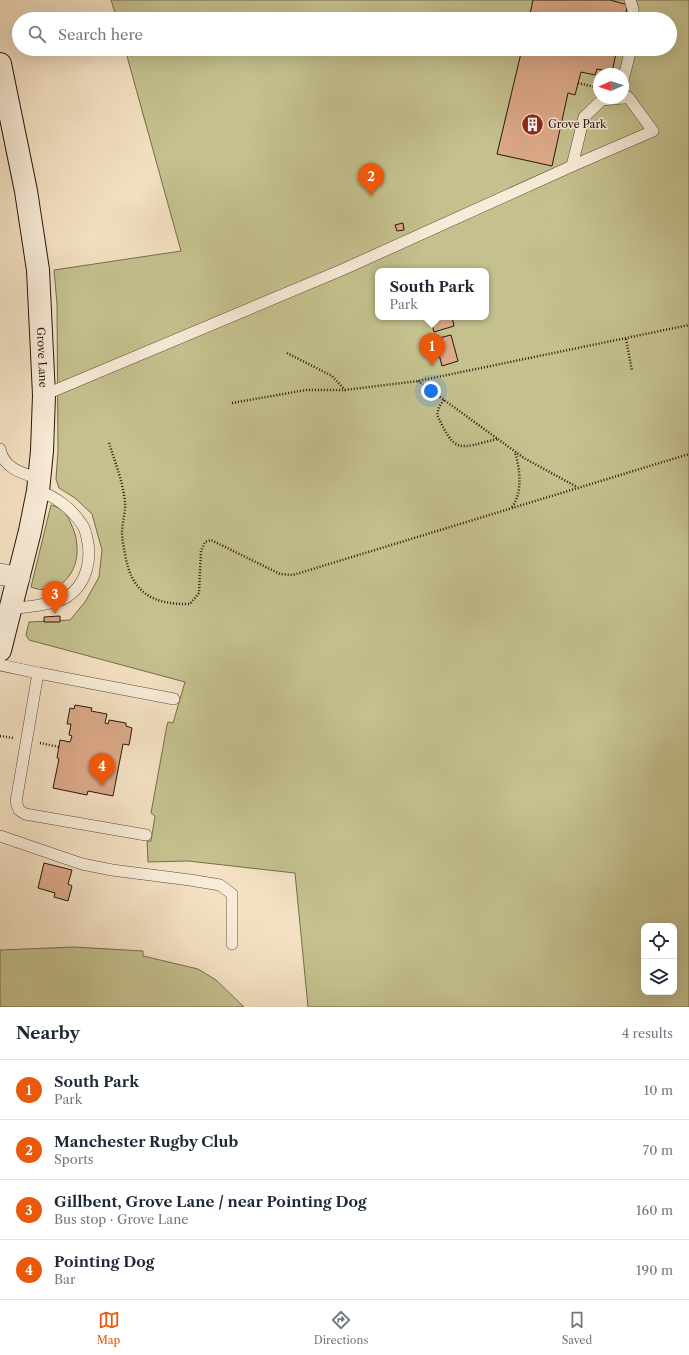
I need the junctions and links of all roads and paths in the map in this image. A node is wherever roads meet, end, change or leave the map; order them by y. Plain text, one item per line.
1 (630, 0) edge
2 (633, 12) edge
3 (628, 56) edge
4 (0, 64) edge
5 (626, 68) edge
6 (578, 83) dead end
7 (593, 86) edge
8 (629, 98) edge
9 (598, 104) edge
10 (4, 108) edge
11 (572, 166) junction
12 (689, 325) edge
13 (626, 339) junction
14 (287, 353) dead end
15 (632, 371) dead end
16 (418, 381) junction
17 (345, 390) junction
18 (44, 395) junction
19 (444, 400) junction
20 (232, 403) dead end
21 (498, 439) junction
22 (109, 443) dead end
23 (0, 449) edge
24 (514, 451) junction
25 (689, 454) edge
26 (39, 485) junction
27 (577, 487) junction
28 (512, 508) junction
29 (9, 576) edge
30 (10, 609) junction
31 (0, 650) edge
32 (0, 665) edge
33 (38, 673) junction
34 (174, 699) dead end
35 (146, 835) dead end
36 (0, 836) edge
37 (232, 944) dead end

1 - 2 lane
3 - 5 lane
4 - 10 main road, Grove Lane
6 - 7 path
8 - 11 lane
9 - 11 lane
10 - 18 main road, Grove Lane
11 - 18 lane
12 - 13 path
13 - 15 path
13 - 16 path
14 - 17 path
16 - 17 path
16 - 19 path
17 - 20 path
18 - 26 main road, Grove Lane
19 - 21 path
19 - 21 path
21 - 24 path
22 - 28 path
23 - 26 lane
24 - 27 path
24 - 28 path
25 - 27 path
26 - 29 main road, Grove Lane
26 - 30 lane
27 - 28 path
29 - 30 main road, Grove Lane
30 - 31 main road, Grove Lane
32 - 33 lane
33 - 34 lane
33 - 35 lane
36 - 37 lane

